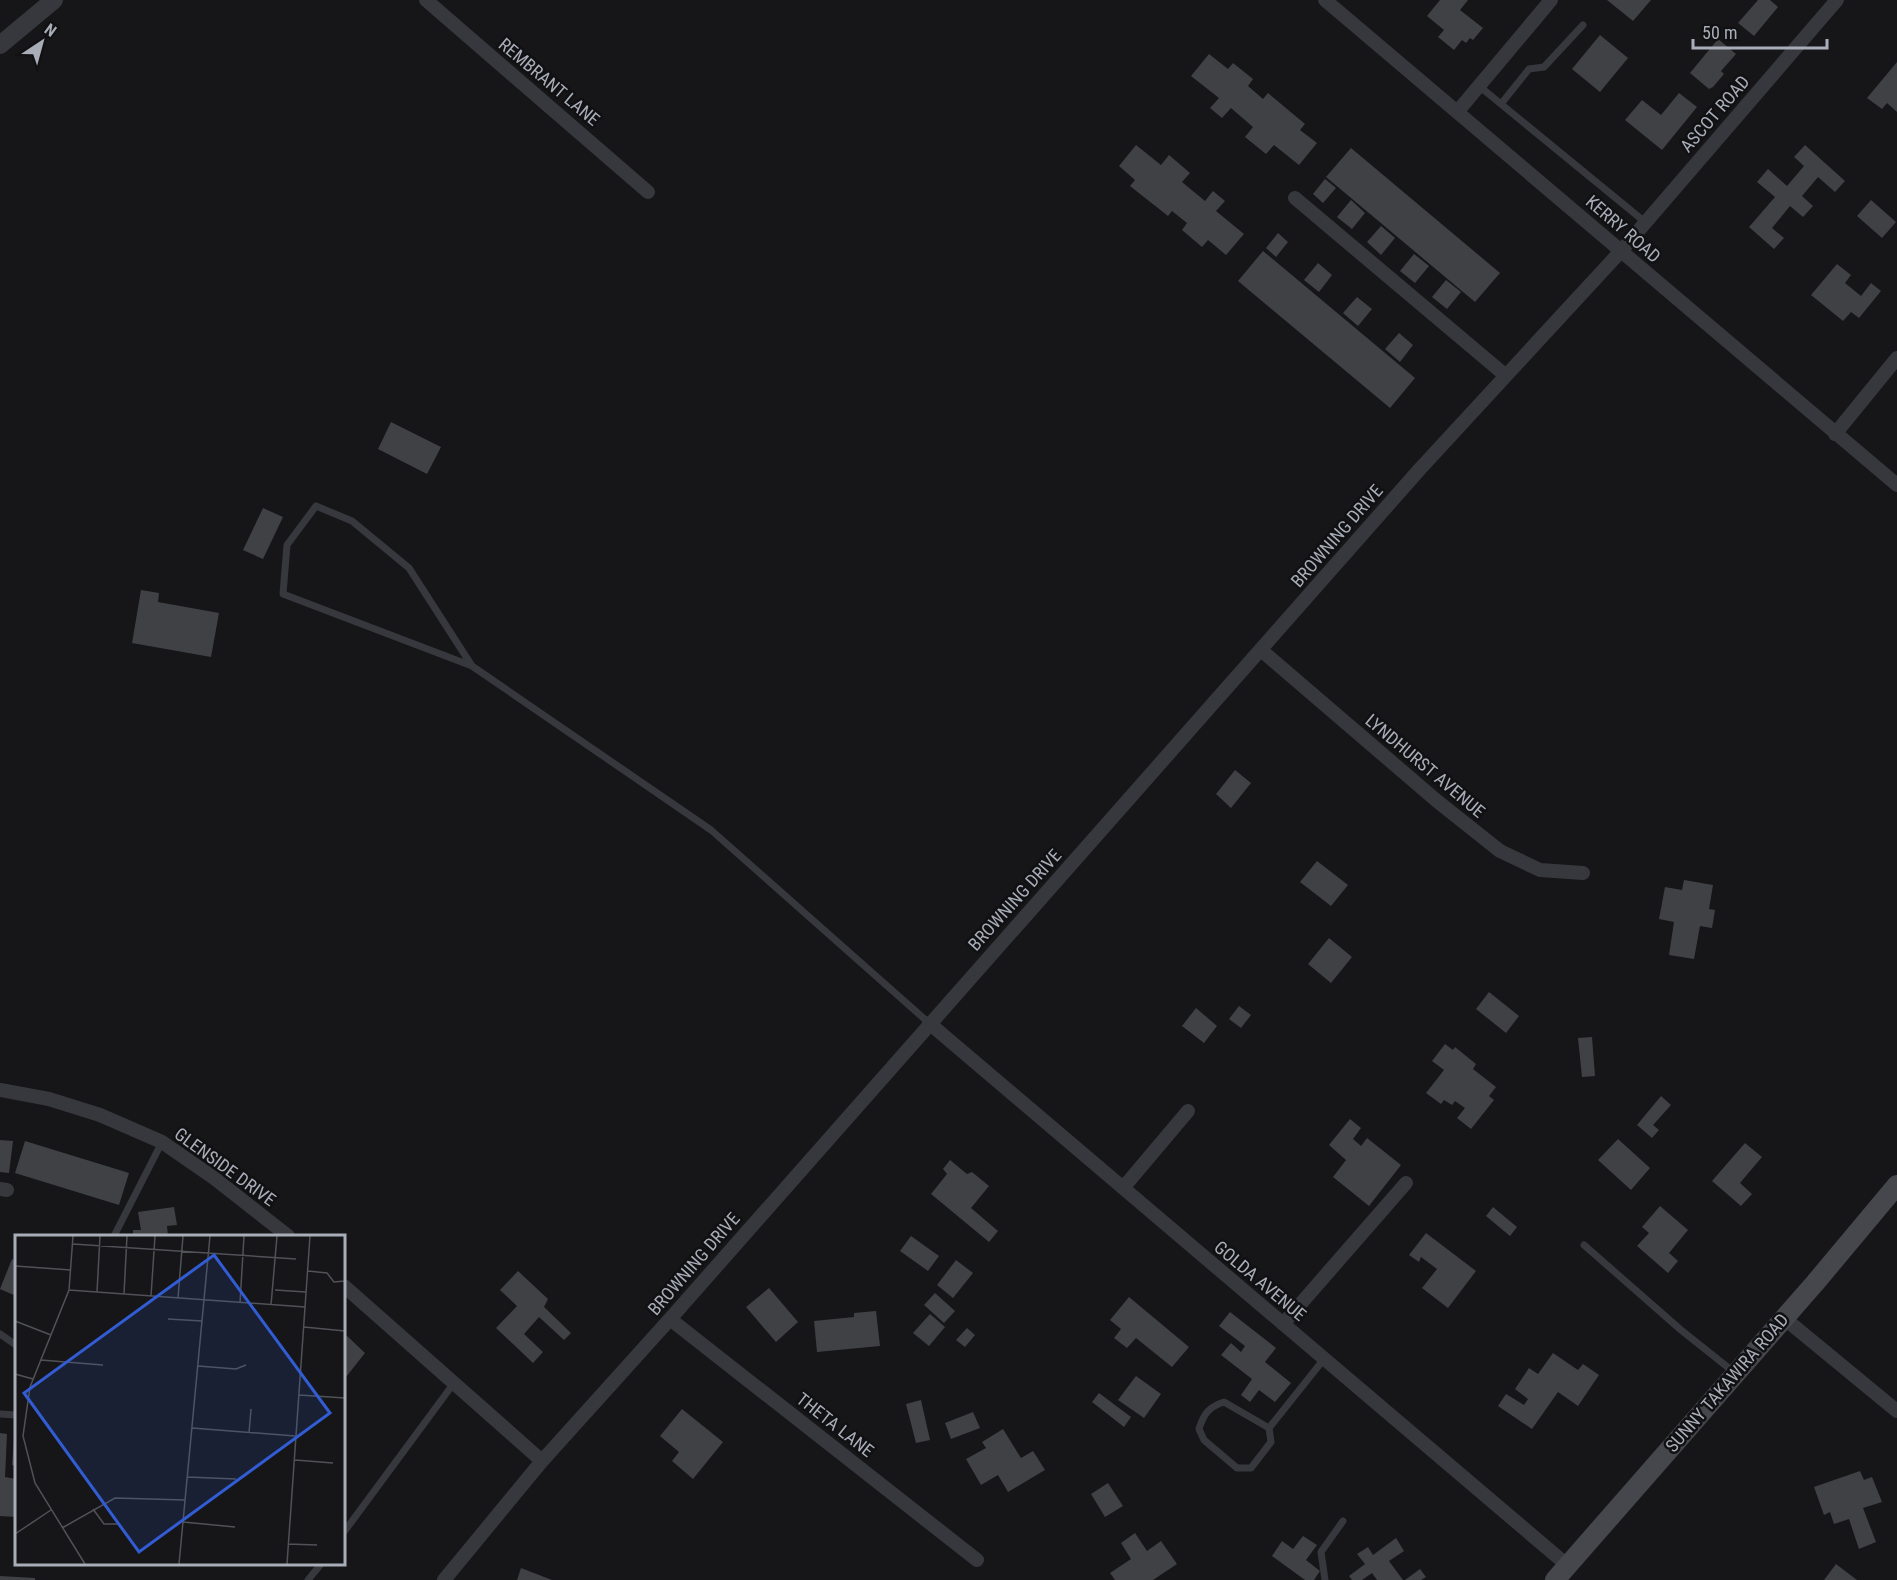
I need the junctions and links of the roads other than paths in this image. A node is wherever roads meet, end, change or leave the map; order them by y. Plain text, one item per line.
1 (54, 0) edge
2 (426, 0) edge
3 (1326, 0) edge
4 (1551, 0) edge
5 (1837, 0) edge
6 (1583, 25) dead end
7 (0, 45) edge
8 (1479, 86) junction
9 (1501, 104) junction
10 (1458, 111) junction
11 (648, 192) dead end
12 (1295, 198) dead end
13 (1646, 222) junction
14 (1621, 251) junction
15 (1897, 358) edge
16 (1505, 375) junction
17 (1835, 434) junction
18 (1897, 485) edge
19 (1261, 650) junction
20 (472, 666) junction
21 (1583, 873) dead end
22 (929, 1023) junction
23 (0, 1090) edge
24 (1188, 1111) dead end
25 (162, 1142) junction
26 (1406, 1183) dead end
27 (1897, 1185) edge
28 (1123, 1188) junction
29 (115, 1235) edge
30 (287, 1235) edge
31 (1584, 1245) dead end
32 (345, 1287) edge
33 (1784, 1318) junction
34 (670, 1319) junction
35 (1283, 1324) junction
36 (0, 1334) edge
37 (15, 1344) edge
38 (1324, 1359) junction
39 (1735, 1373) junction
40 (454, 1383) junction
41 (1897, 1411) edge
42 (0, 1414) edge
43 (15, 1416) edge
44 (1269, 1428) junction
45 (542, 1461) junction
46 (1343, 1521) dead end
47 (345, 1531) edge
48 (977, 1560) dead end
49 (319, 1565) edge
50 (1561, 1573) edge
51 (308, 1580) edge
52 (444, 1580) edge
53 (1325, 1580) edge

1 - 7 street
2 - 11 street, REMBRANT LANE
3 - 10 street, KERRY ROAD
4 - 8 street
5 - 13 street, ASCOT ROAD
6 - 9 lane
8 - 9 lane
8 - 10 street
9 - 13 lane
10 - 14 street, KERRY ROAD
12 - 16 street
13 - 14 street, ASCOT ROAD
14 - 16 street, BROWNING DRIVE
14 - 17 street, KERRY ROAD
15 - 17 street
16 - 19 street, BROWNING DRIVE
17 - 18 street, KERRY ROAD
19 - 21 street, LYNDHURST AVENUE
19 - 22 street, BROWNING DRIVE
20 - 20 lane
20 - 22 lane
22 - 28 street, GOLDA AVENUE
22 - 34 street, BROWNING DRIVE
23 - 25 street, GLENSIDE DRIVE
24 - 28 street
25 - 29 lane
25 - 30 street, GLENSIDE DRIVE
26 - 35 street
27 - 33 main road, SUNNY TAKAWIRA ROAD
28 - 35 street, GOLDA AVENUE
31 - 39 lane
32 - 40 street
33 - 39 main road, SUNNY TAKAWIRA ROAD
33 - 41 street
34 - 45 street, BROWNING DRIVE
34 - 48 street, THETA LANE
35 - 38 street, GOLDA AVENUE
36 - 37 lane
38 - 44 lane
38 - 50 street, GOLDA AVENUE
39 - 50 main road, SUNNY TAKAWIRA ROAD
40 - 45 street
40 - 47 lane
42 - 43 lane
44 - 44 lane
45 - 52 street, BROWNING DRIVE
46 - 53 lane
49 - 51 lane

